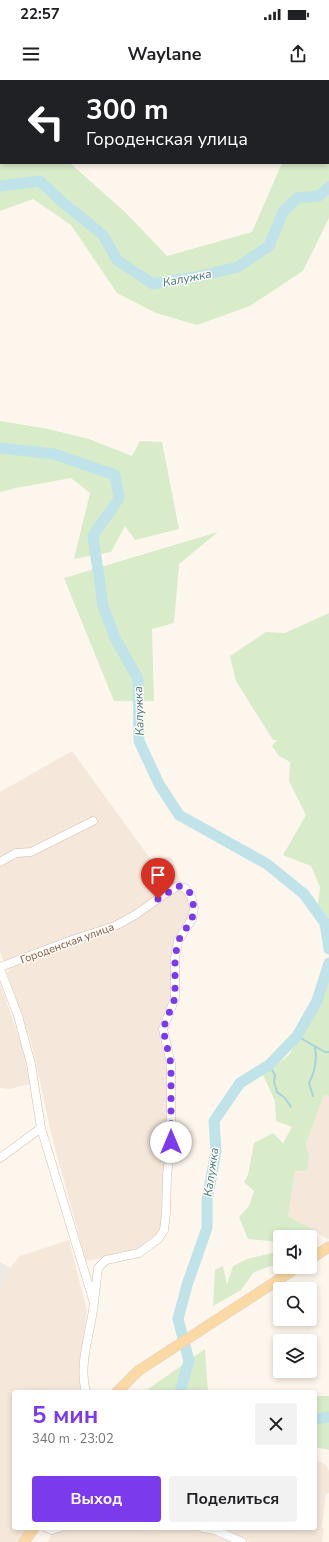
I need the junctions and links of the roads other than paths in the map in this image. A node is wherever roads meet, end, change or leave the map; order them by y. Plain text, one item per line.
1 (93, 821) dead end
2 (0, 862) edge
3 (0, 968) edge
4 (41, 1128) junction
5 (0, 1158) edge
6 (329, 1247) edge
7 (317, 1255) edge
8 (287, 1274) edge
9 (94, 1303) junction
10 (85, 1390) edge
11 (119, 1390) edge
12 (33, 1530) edge
13 (215, 1530) edge
14 (24, 1542) edge
15 (242, 1542) edge

1 - 2 street
3 - 4 street, Городенская улица
3 - 9 street, Городенская улица
4 - 5 street
4 - 9 street, Городенская улица
6 - 7 main road
8 - 11 main road
9 - 10 street, Городенская улица
12 - 14 main road
13 - 15 street

